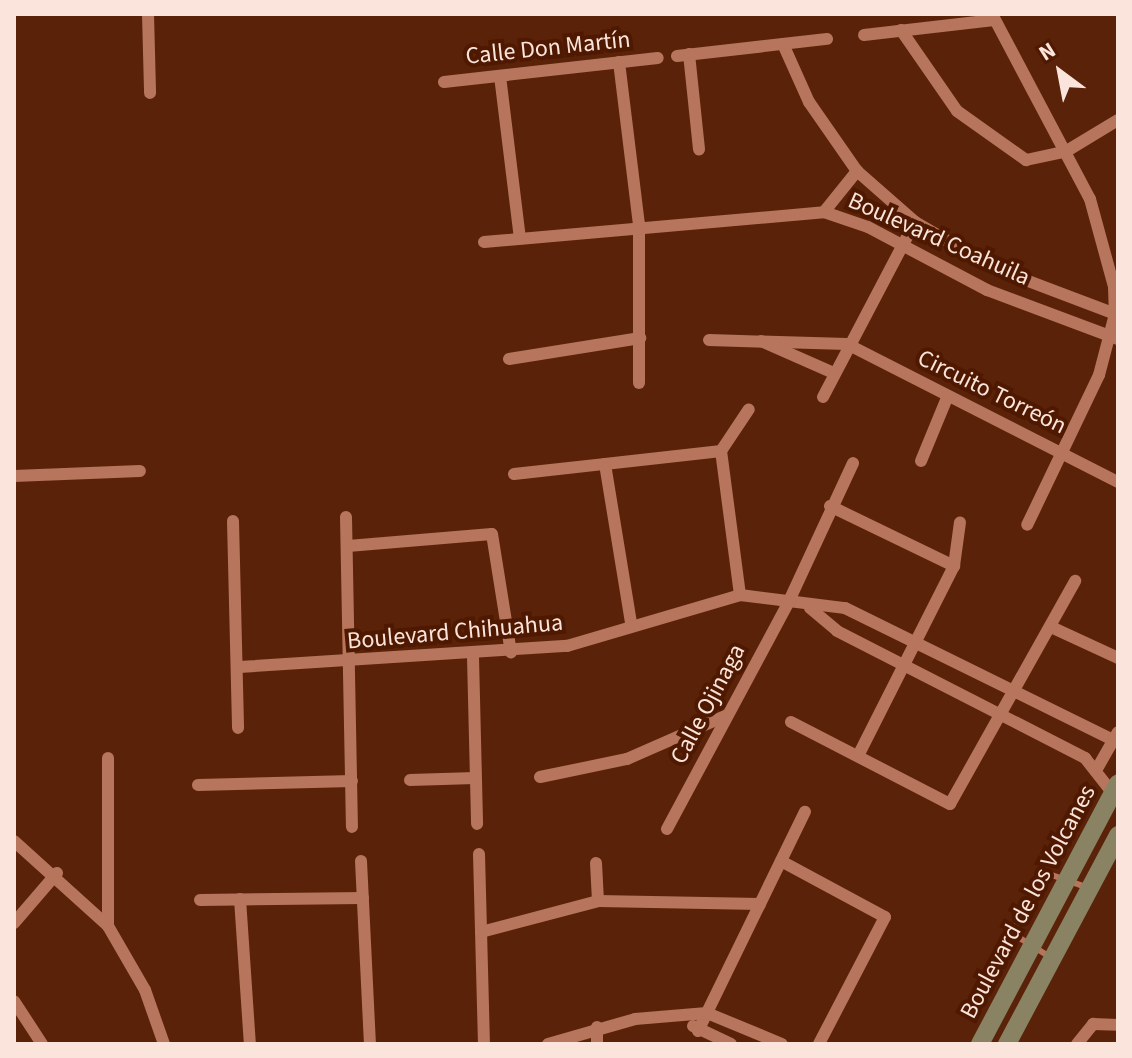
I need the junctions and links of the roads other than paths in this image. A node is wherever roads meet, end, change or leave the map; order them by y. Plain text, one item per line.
1 (148, 14) edge
2 (993, 17) edge
3 (901, 30) junction
4 (864, 35) dead end
5 (827, 39) dead end
6 (783, 44) junction
7 (658, 58) dead end
8 (619, 62) junction
9 (500, 76) junction
10 (444, 82) dead end
11 (150, 93) dead end
12 (1118, 120) edge
13 (699, 149) dead end
14 (1065, 152) junction
15 (857, 171) junction
16 (824, 212) junction
17 (915, 222) junction
18 (639, 224) junction
19 (520, 238) junction
20 (484, 242) dead end
21 (903, 245) junction
22 (1116, 315) edge
23 (1114, 337) edge
24 (640, 338) junction
25 (758, 339) junction
26 (709, 340) dead end
27 (847, 344) junction
28 (509, 359) dead end
29 (834, 373) junction
30 (639, 383) dead end
31 (823, 397) dead end
32 (947, 398) junction
33 (749, 409) dead end
34 (721, 451) junction
35 (1068, 453) junction
36 (921, 461) dead end
37 (853, 463) dead end
38 (605, 464) junction
39 (140, 471) dead end
40 (514, 474) dead end
41 (14, 476) edge
42 (1118, 482) edge
43 (830, 506) junction
44 (346, 517) dead end
45 (233, 521) dead end
46 (960, 522) dead end
47 (1027, 525) dead end
48 (348, 546) junction
49 (954, 566) junction
50 (1075, 581) dead end
51 (740, 595) junction
52 (789, 601) junction
53 (810, 608) junction
54 (631, 623) junction
55 (1051, 627) junction
56 (916, 640) junction
57 (511, 652) junction
58 (473, 657) junction
59 (1118, 658) edge
60 (902, 664) junction
61 (352, 665) junction
62 (239, 667) junction
63 (1016, 693) junction
64 (727, 715) junction
65 (1003, 717) junction
66 (791, 722) dead end
67 (238, 728) dead end
68 (1113, 735) edge
69 (859, 754) junction
70 (108, 758) dead end
71 (1098, 767) junction
72 (540, 777) dead end
73 (475, 778) junction
74 (410, 780) dead end
75 (352, 781) junction
76 (198, 785) dead end
77 (1116, 792) edge
78 (805, 812) dead end
79 (477, 824) dead end
80 (352, 827) dead end
81 (667, 829) dead end
82 (1118, 835) edge
83 (14, 841) edge
84 (479, 854) dead end
85 (361, 861) dead end
86 (781, 861) junction
87 (596, 863) dead end
88 (57, 873) junction
89 (1066, 880) junction
90 (1090, 889) junction
91 (363, 898) junction
92 (240, 899) junction
93 (200, 900) dead end
94 (598, 901) junction
95 (760, 904) junction
96 (14, 923) edge
97 (108, 926) junction
98 (481, 932) junction
99 (1033, 945) junction
100 (1053, 959) junction
101 (15, 1004) edge
102 (707, 1013) junction
103 (684, 1018) junction
104 (1118, 1025) edge
105 (597, 1027) junction
106 (698, 1031) junction
107 (42, 1044) edge
108 (164, 1044) edge
109 (250, 1044) edge
110 (370, 1044) edge
111 (484, 1044) edge
112 (548, 1044) edge
113 (597, 1044) edge
114 (731, 1044) edge
115 (782, 1044) edge
116 (819, 1044) edge
117 (980, 1044) edge
118 (1007, 1044) edge
119 (1077, 1044) edge

1 - 11 street
2 - 3 street
2 - 14 street
3 - 4 street
3 - 14 street
5 - 6 street
6 - 13 street
6 - 15 street, Boulevard Coahuila
7 - 8 street, Calle Don Martín
8 - 9 street, Calle Don Martín
8 - 18 street
9 - 10 street, Calle Don Martín
9 - 19 street
12 - 14 street
14 - 22 street
15 - 16 street
15 - 17 street, Boulevard Coahuila
16 - 18 street, Boulevard Coahuila
16 - 21 street, Boulevard Coahuila
17 - 21 street
17 - 22 street, Boulevard Coahuila
18 - 19 street, Boulevard Coahuila
18 - 24 street
19 - 20 street, Boulevard Coahuila
21 - 23 street, Boulevard Coahuila
21 - 27 street
22 - 23 street
23 - 35 street
24 - 28 street
24 - 30 street
25 - 26 street
25 - 27 street
25 - 29 street
27 - 29 street
27 - 32 street, Circuito Torreón
29 - 31 street
32 - 35 street, Circuito Torreón
32 - 36 street
33 - 34 street
34 - 38 street
34 - 51 street
35 - 42 street, Circuito Torreón
35 - 47 street
37 - 43 street, Calle Ojinaga
38 - 40 street
38 - 54 street
39 - 41 street
43 - 49 street
43 - 52 street, Calle Ojinaga
44 - 48 street
45 - 62 street
46 - 49 street
48 - 57 street
48 - 61 street
49 - 56 street
50 - 55 street
51 - 52 street, Boulevard Chihuahua
51 - 54 street, Boulevard Chihuahua
52 - 53 street, Boulevard Chihuahua
52 - 64 street, Calle Ojinaga
53 - 56 street, Boulevard Chihuahua
53 - 60 street, Boulevard Chihuahua
54 - 57 street, Boulevard Chihuahua
55 - 59 street
55 - 63 street
56 - 60 street
56 - 63 street, Boulevard Chihuahua
57 - 58 street, Boulevard Chihuahua
58 - 61 street, Boulevard Chihuahua
58 - 73 street
60 - 65 street, Boulevard Chihuahua
60 - 69 street
61 - 62 street, Boulevard Chihuahua
61 - 75 street
62 - 67 street
63 - 65 street
63 - 68 street, Boulevard Chihuahua
64 - 72 street
64 - 81 street, Calle Ojinaga
65 - 69 street
65 - 71 street, Boulevard Chihuahua
66 - 69 street
68 - 71 street
70 - 97 street
71 - 77 street
73 - 74 street
73 - 79 street
75 - 76 street
75 - 80 street
77 - 89 street, Boulevard de los Volcanes
78 - 86 street
82 - 90 street, Boulevard de los Volcanes
83 - 88 street
84 - 98 street
85 - 91 street
86 - 95 street
86 - 116 street
87 - 94 street
88 - 96 street
88 - 97 street
89 - 90 lane
89 - 99 street, Boulevard de los Volcanes
90 - 100 street, Boulevard de los Volcanes
91 - 92 street
91 - 110 street
92 - 93 street
92 - 109 street
94 - 95 street
94 - 98 street
95 - 102 street
97 - 108 street
98 - 111 street
99 - 100 lane
99 - 117 street, Boulevard de los Volcanes
100 - 118 street, Boulevard de los Volcanes
101 - 107 street
102 - 103 street
102 - 106 street
102 - 115 street
103 - 105 street
103 - 106 street
104 - 119 street
105 - 112 street
105 - 113 street
106 - 114 street

